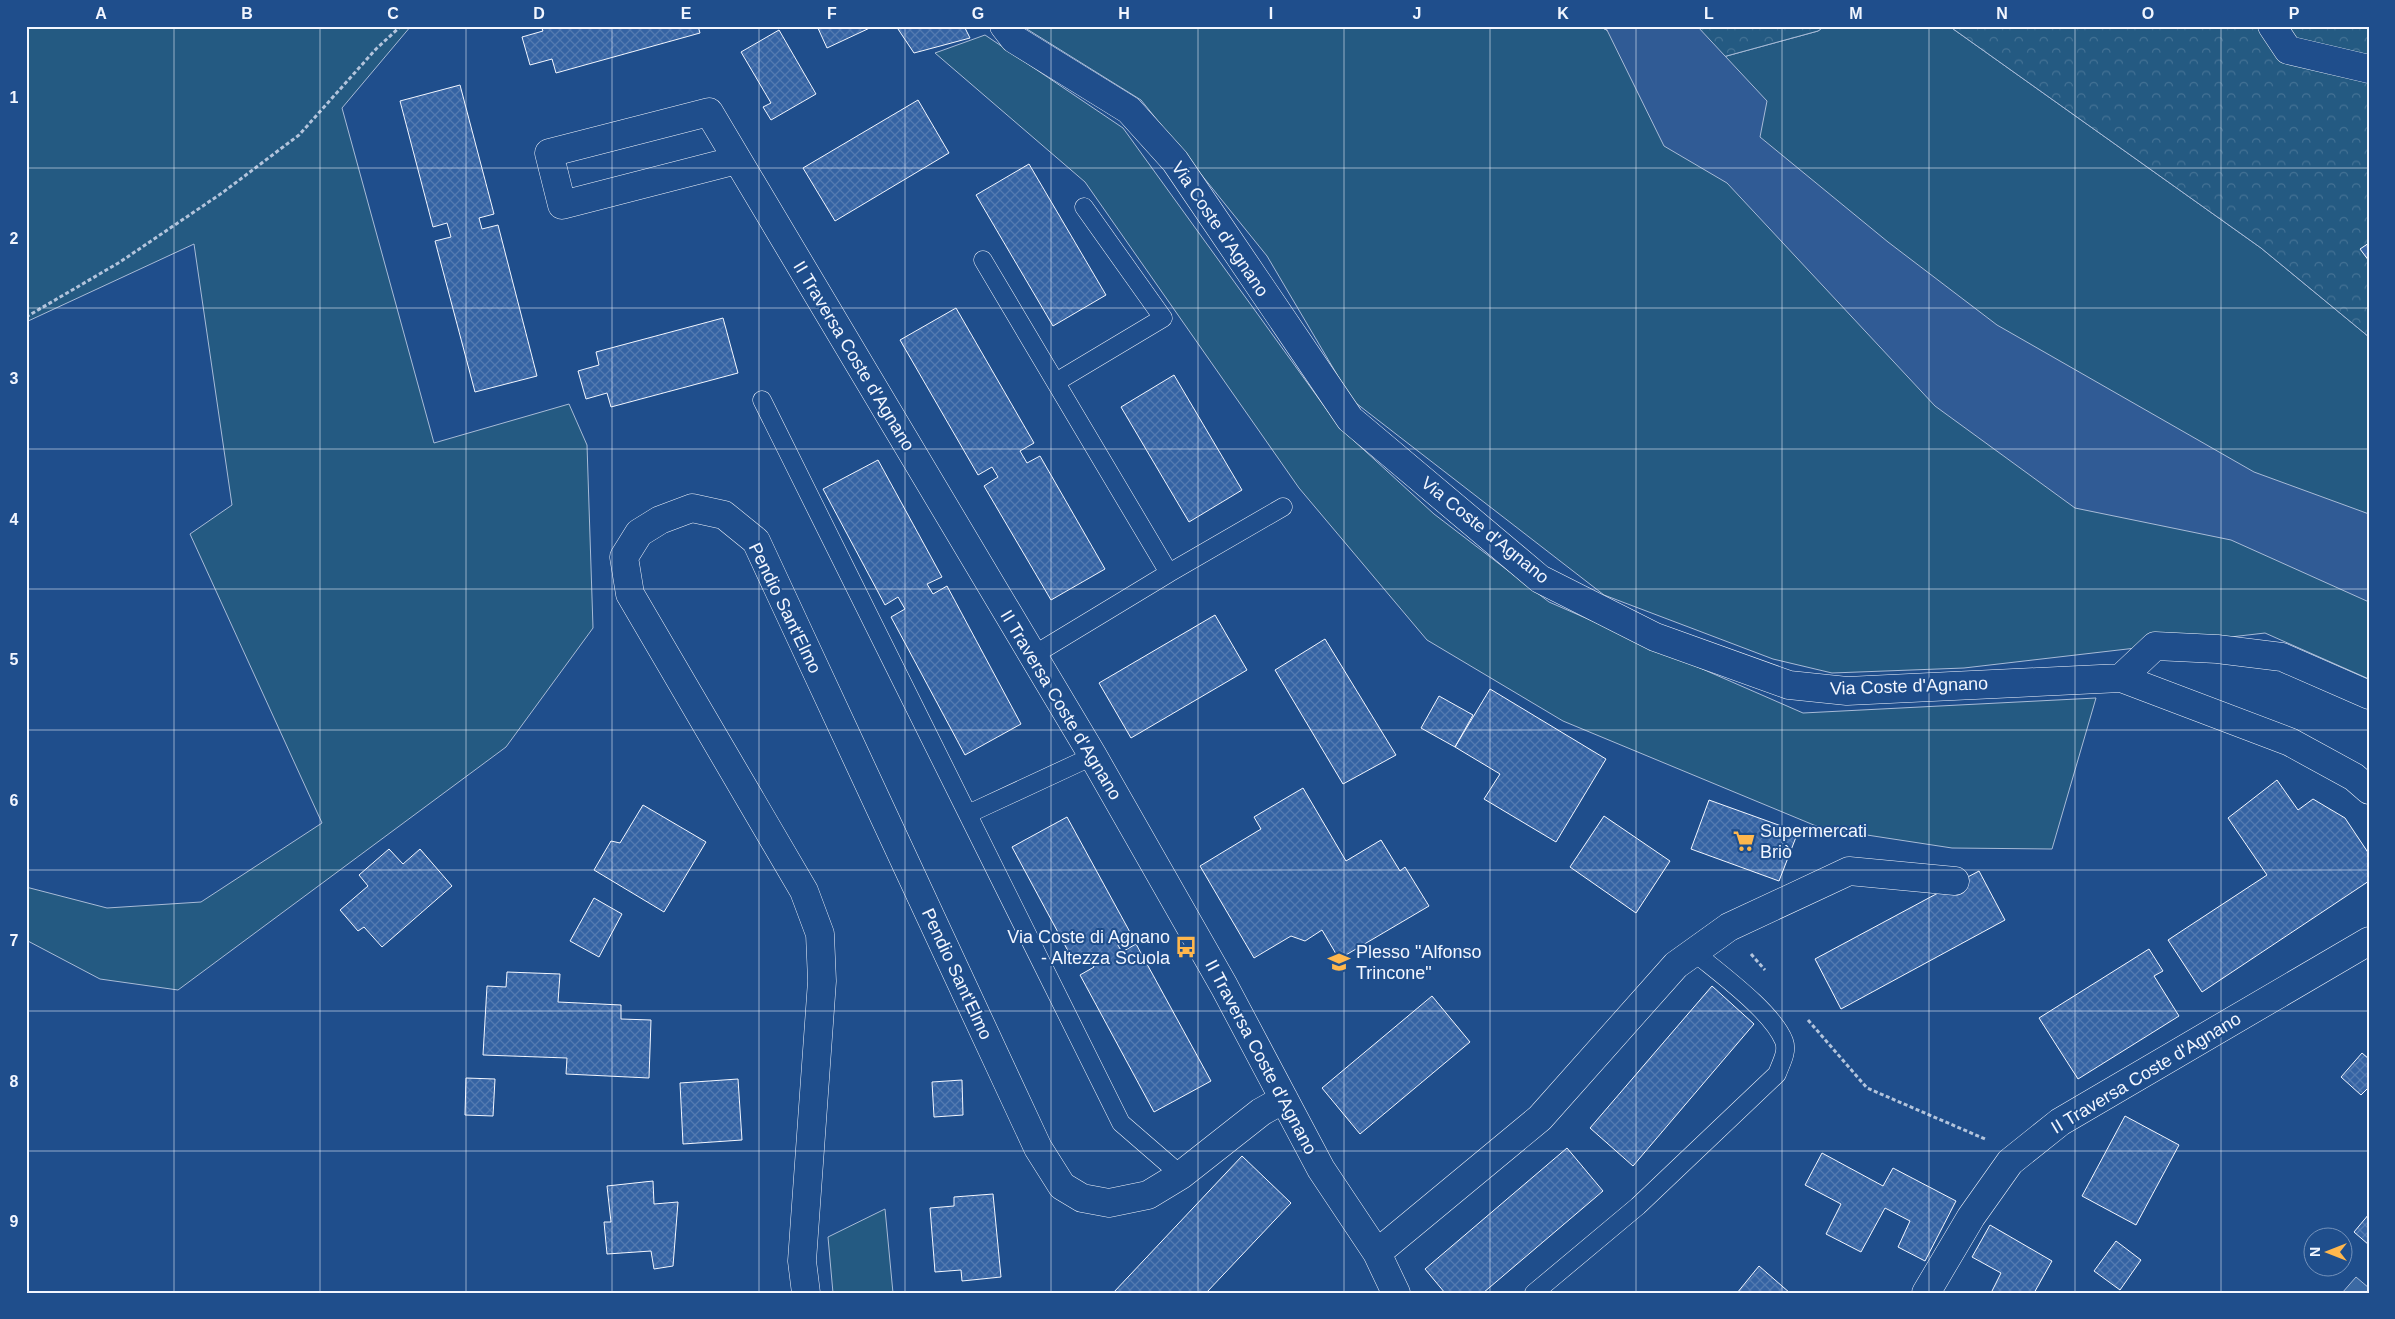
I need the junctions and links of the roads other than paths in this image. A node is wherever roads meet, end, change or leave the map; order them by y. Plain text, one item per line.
1 (1004, 26) edge
2 (2272, 26) edge
3 (2369, 69) edge
4 (737, 160) junction
5 (1084, 207) dead end
6 (983, 260) dead end
7 (1056, 382) junction
8 (762, 400) dead end
9 (1283, 507) dead end
10 (1169, 573) junction
11 (1032, 656) junction
12 (2121, 678) junction
13 (2369, 695) edge
14 (1093, 756) junction
15 (2369, 790) edge
16 (968, 814) junction
17 (1955, 882) dead end
18 (2369, 941) edge
19 (1694, 952) junction
20 (1284, 1098) junction
21 (1182, 1175) junction
22 (1377, 1253) junction
23 (806, 1293) edge
24 (1396, 1293) edge
25 (1534, 1293) edge
26 (1926, 1293) edge

1 - 12 street, Via Coste d'Agnano
2 - 3 street
4 - 4 street, II Traversa Coste d'Agnano
4 - 11 street, II Traversa Coste d'Agnano
5 - 7 lane
6 - 7 lane
7 - 10 lane
8 - 16 lane
9 - 10 lane
10 - 11 lane
11 - 14 street, II Traversa Coste d'Agnano
12 - 13 street
12 - 15 street
14 - 16 lane
14 - 20 street, II Traversa Coste d'Agnano
16 - 21 lane
17 - 19 street
18 - 26 street, II Traversa Coste d'Agnano
19 - 22 street
19 - 25 lane
20 - 21 street, Pendio Sant'Elmo
20 - 22 street, II Traversa Coste d'Agnano
21 - 23 street, Pendio Sant'Elmo
22 - 24 street, II Traversa Coste d'Agnano

